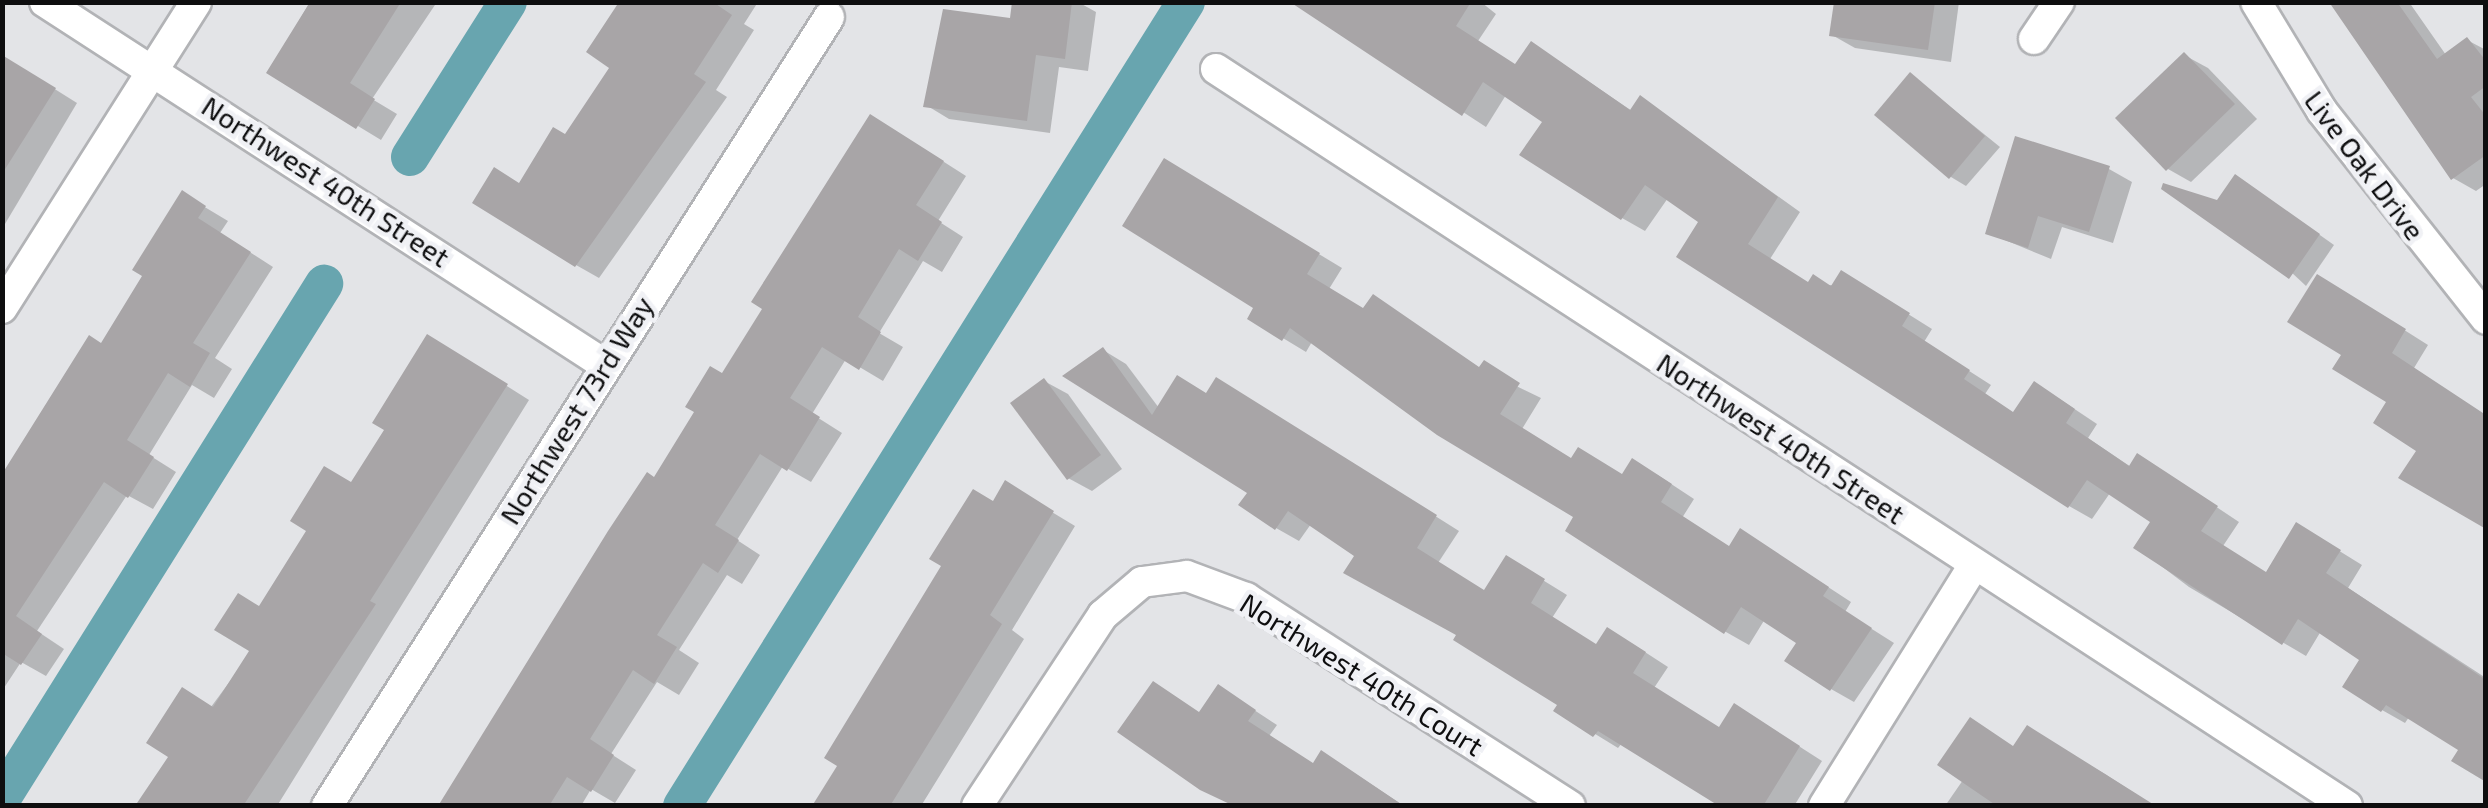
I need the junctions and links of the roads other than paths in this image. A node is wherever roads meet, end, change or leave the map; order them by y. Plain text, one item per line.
1 (45, 2) edge
2 (196, 2) edge
3 (2058, 2) edge
4 (2256, 2) edge
5 (829, 18) dead end
6 (2034, 39) dead end
7 (1216, 69) dead end
8 (153, 70) junction
9 (2, 308) edge
10 (2486, 319) edge
11 (604, 364) junction
12 (1974, 565) junction
13 (327, 806) edge
14 (977, 806) edge
15 (1570, 806) edge
16 (1824, 806) edge
17 (2347, 806) edge

1 - 8 street, Northwest 40th Street
2 - 8 street
3 - 6 street
4 - 10 street, Live Oak Drive
5 - 11 street, Northwest 73rd Way
7 - 12 street, Northwest 40th Street
8 - 9 street
8 - 11 street, Northwest 40th Street
11 - 13 street, Northwest 73rd Way
12 - 16 street
12 - 17 street, Northwest 40th Street
14 - 15 street, Northwest 40th Court

